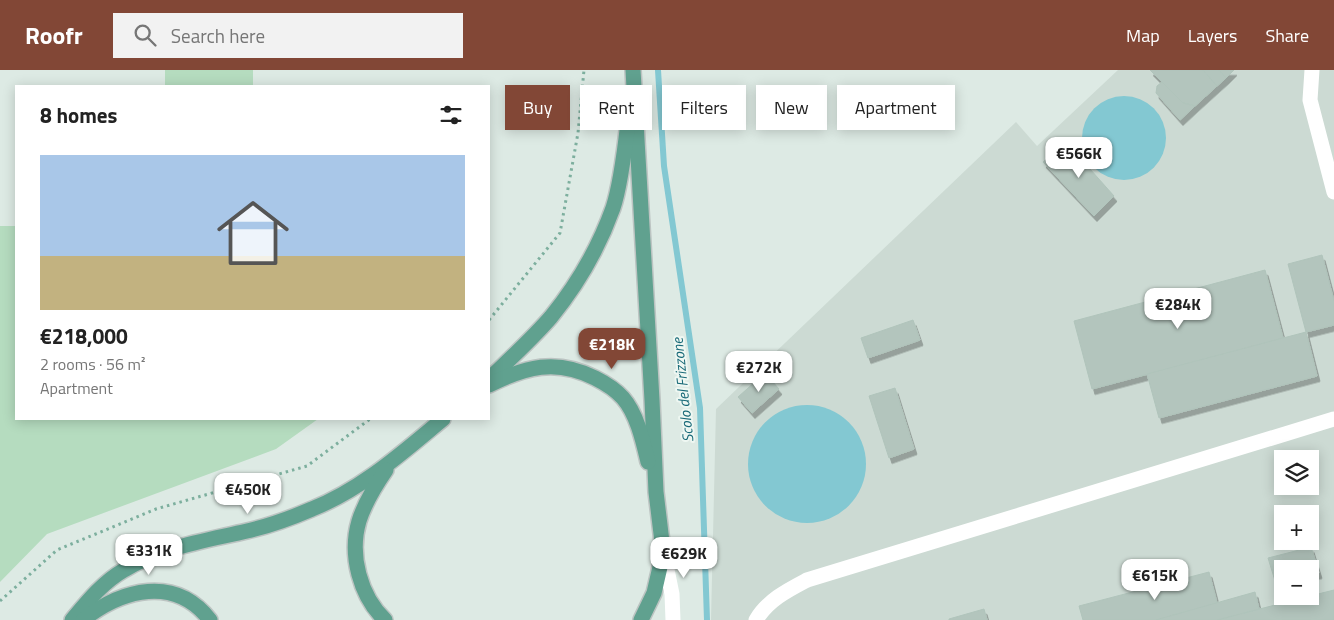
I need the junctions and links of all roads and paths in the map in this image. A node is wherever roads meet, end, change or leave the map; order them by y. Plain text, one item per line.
1 (584, 70) edge
2 (1312, 70) edge
3 (633, 74) edge
4 (1334, 192) edge
5 (490, 319) edge
6 (490, 377) edge
7 (490, 385) edge
8 (1334, 419) edge
9 (369, 420) edge
10 (442, 420) edge
11 (393, 461) junction
12 (656, 492) junction
13 (662, 542) junction
14 (0, 601) edge
15 (72, 620) edge
16 (83, 620) edge
17 (210, 620) edge
18 (385, 620) edge
19 (641, 620) edge
20 (673, 620) edge
21 (756, 620) edge

1 - 5 path
2 - 4 street
3 - 6 main road
3 - 12 main road
7 - 12 main road
8 - 21 street
9 - 14 path
10 - 11 main road
11 - 15 main road
11 - 18 main road
12 - 13 main road
13 - 19 main road
13 - 20 street
16 - 17 main road

